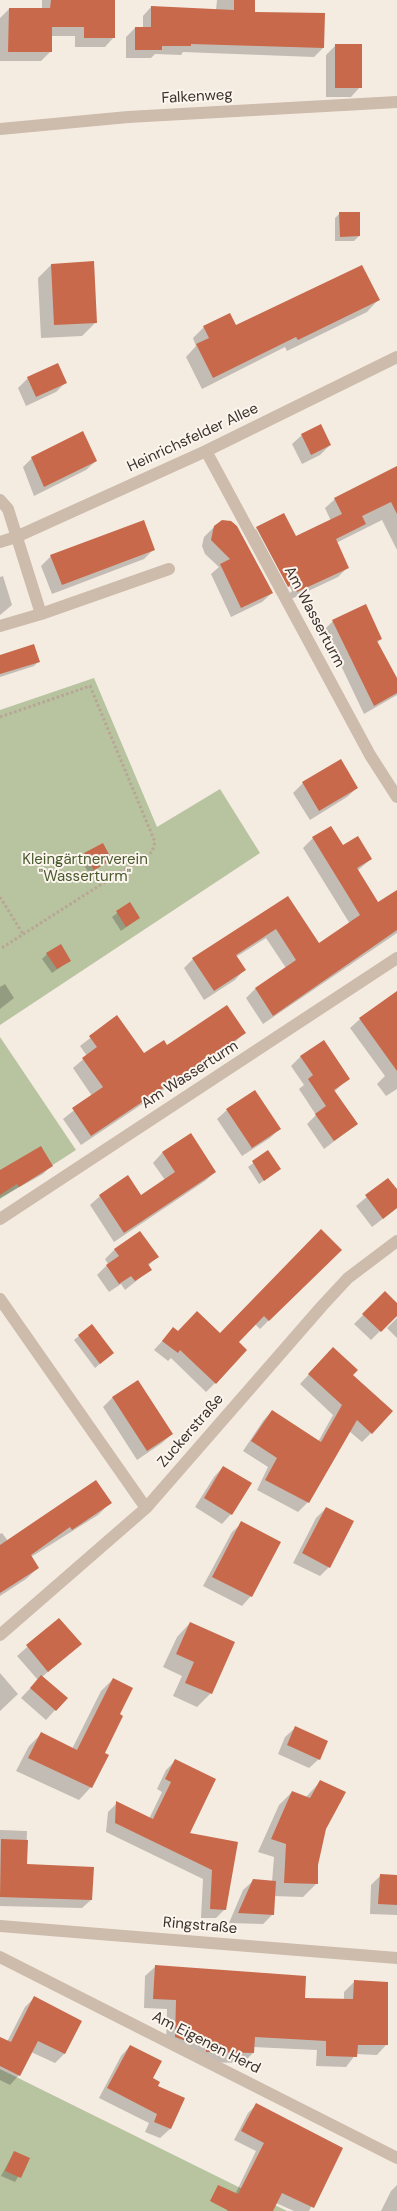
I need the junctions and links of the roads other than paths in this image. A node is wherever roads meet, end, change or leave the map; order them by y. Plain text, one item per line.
1 (397, 102) edge
2 (0, 129) edge
3 (397, 357) edge
4 (206, 451) junction
5 (0, 500) edge
6 (16, 538) junction
7 (0, 542) edge
8 (169, 569) dead end
9 (42, 614) junction
10 (0, 626) edge
11 (397, 797) edge
12 (397, 958) edge
13 (0, 1219) edge
14 (397, 1241) edge
15 (0, 1299) edge
16 (146, 1508) junction
17 (0, 1635) edge
18 (0, 1926) edge
19 (0, 1957) edge
20 (397, 1958) edge
21 (397, 2158) edge

1 - 2 street, Falkenweg
3 - 4 street, Heinrichsfelder Allee
4 - 6 street, Heinrichsfelder Allee
4 - 11 street, Am Wasserturm
5 - 6 street
6 - 7 street, Heinrichsfelder Allee
6 - 9 street
8 - 9 street
9 - 10 street
12 - 13 street, Am Wasserturm
14 - 16 street, Zuckerstraße
15 - 16 street
16 - 17 street, Zuckerstraße
18 - 20 street, Ringstraße
19 - 21 street, Am Eigenen Herd

